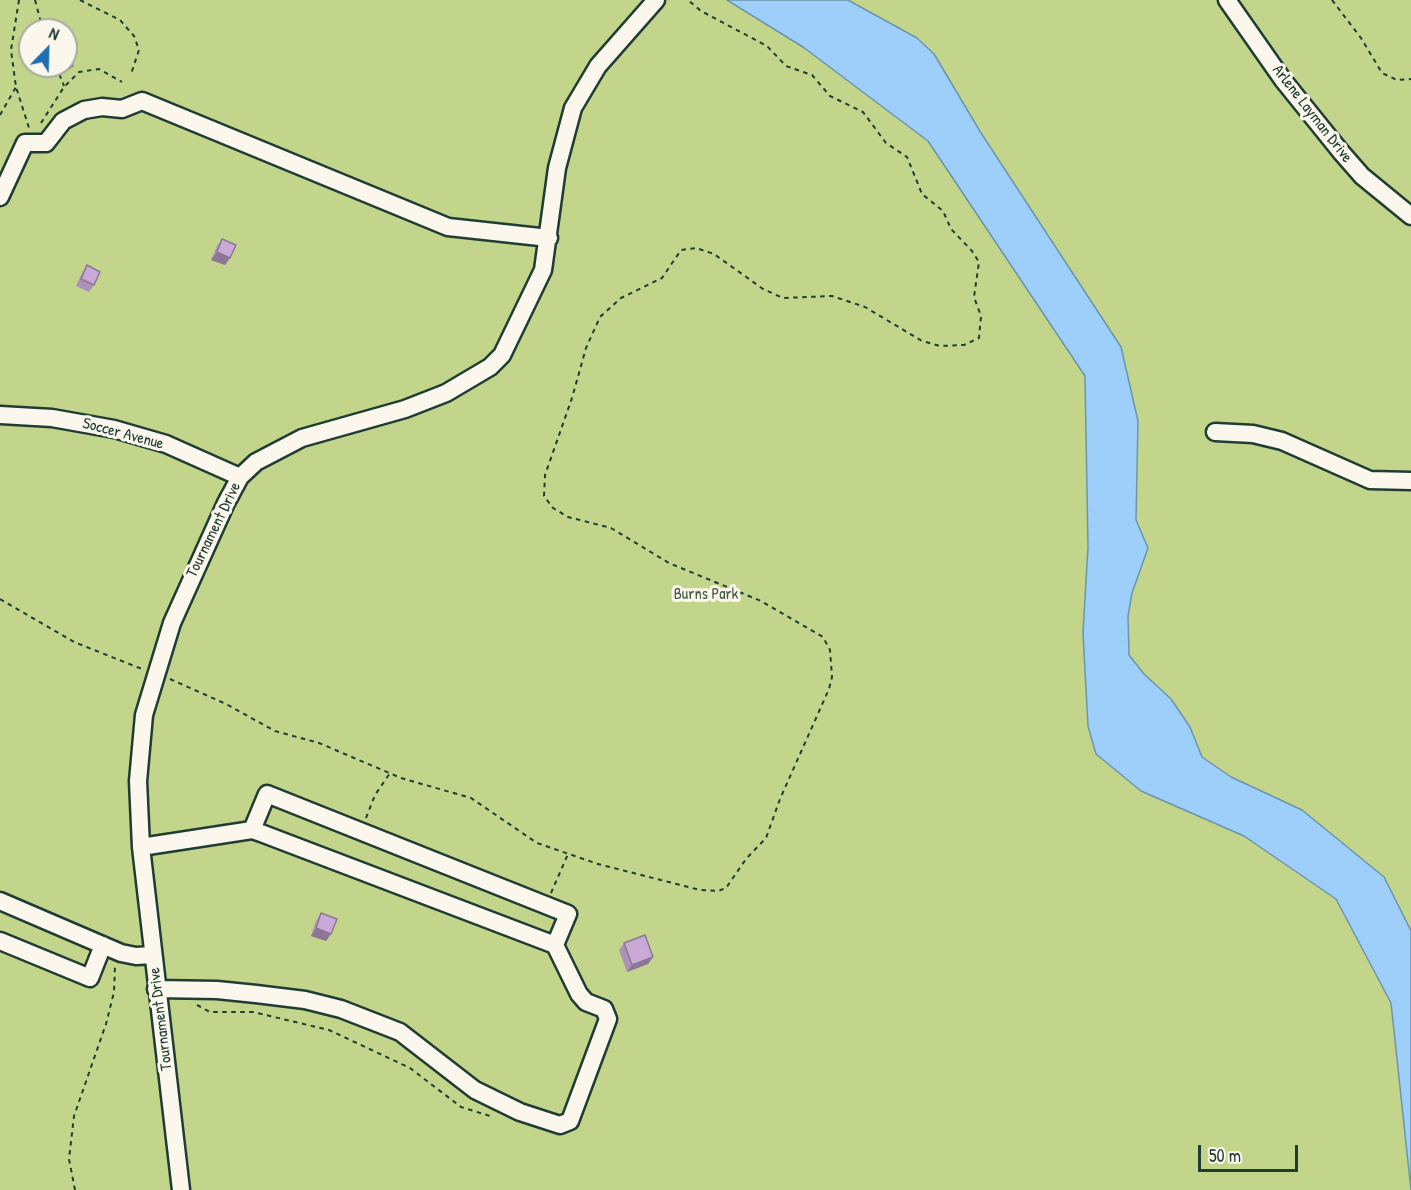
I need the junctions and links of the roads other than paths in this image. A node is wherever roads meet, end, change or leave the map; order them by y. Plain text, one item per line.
1 (656, 0) edge
2 (1227, 0) edge
3 (0, 197) edge
4 (1411, 216) edge
5 (549, 238) junction
6 (0, 415) edge
7 (1215, 432) dead end
8 (240, 477) junction
9 (1411, 481) edge
10 (252, 830) junction
11 (141, 847) junction
12 (0, 901) edge
13 (0, 941) edge
14 (103, 945) junction
15 (555, 945) junction
16 (153, 955) junction
17 (156, 989) junction
18 (181, 1190) edge

1 - 5 street, Tournament Drive
2 - 4 street, Arlene Layman Drive
3 - 5 street
5 - 8 street, Tournament Drive
6 - 8 street, Soccer Avenue
7 - 9 street
8 - 11 street, Tournament Drive
10 - 11 street
10 - 15 street
10 - 15 street
11 - 16 street, Tournament Drive
12 - 14 street
13 - 14 street
14 - 16 street
15 - 17 street
16 - 17 street, Tournament Drive
17 - 18 street, Tournament Drive

